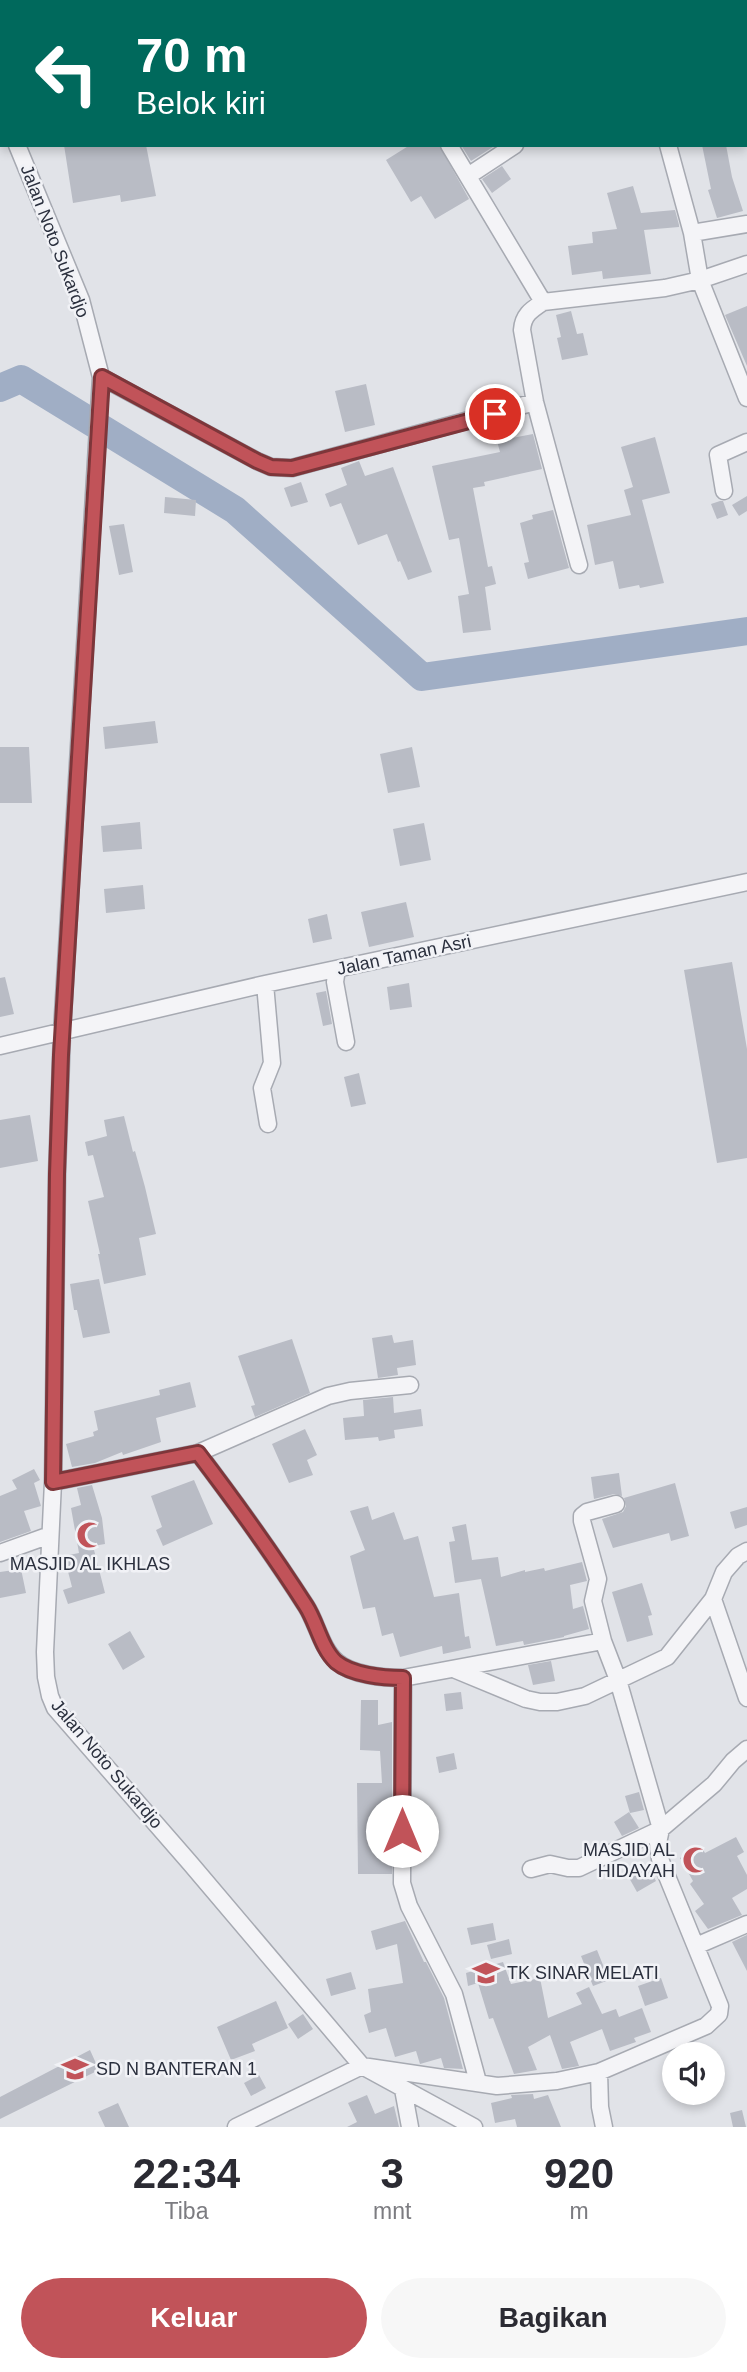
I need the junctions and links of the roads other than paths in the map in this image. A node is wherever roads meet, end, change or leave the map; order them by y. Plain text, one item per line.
1 (18, 147) edge
2 (450, 147) edge
3 (512, 147) edge
4 (669, 147) edge
5 (468, 176) junction
6 (747, 224) edge
7 (692, 233) junction
8 (747, 264) edge
9 (700, 280) junction
10 (543, 302) junction
11 (102, 377) junction
12 (747, 398) edge
13 (535, 402) junction
14 (747, 442) edge
15 (724, 491) dead end
16 (579, 565) dead end
17 (747, 882) edge
18 (337, 969) junction
19 (265, 984) junction
20 (62, 1032) junction
21 (346, 1042) dead end
22 (0, 1046) edge
23 (268, 1124) dead end
24 (410, 1385) dead end
25 (198, 1453) junction
26 (53, 1482) junction
27 (616, 1504) dead end
28 (50, 1535) junction
29 (747, 1551) edge
30 (0, 1553) edge
31 (713, 1599) junction
32 (603, 1641) junction
33 (456, 1670) junction
34 (403, 1678) junction
35 (618, 1681) junction
36 (747, 1698) edge
37 (747, 1749) edge
38 (661, 1829) junction
39 (531, 1869) dead end
40 (747, 1924) edge
41 (696, 1946) junction
42 (362, 2066) junction
43 (598, 2072) junction
44 (478, 2082) junction
45 (403, 2089) junction
46 (236, 2127) edge
47 (411, 2127) edge
48 (474, 2127) edge
49 (604, 2127) edge

1 - 11 street, Jalan Noto Sukardjo
2 - 5 street
3 - 5 street
4 - 7 street
5 - 10 street
6 - 7 street
7 - 9 street
8 - 9 street
9 - 10 street
9 - 12 street
10 - 13 street
11 - 13 street
11 - 20 street, Jalan Noto Sukardjo
13 - 16 street
14 - 15 street
17 - 18 street, Jalan Taman Asri
18 - 19 street, Jalan Taman Asri
18 - 21 street
19 - 20 street, Jalan Taman Asri
19 - 23 street
20 - 22 street, Jalan Taman Asri
20 - 26 street, Jalan Noto Sukardjo
24 - 25 street
25 - 26 street
25 - 34 street
26 - 28 street, Jalan Noto Sukardjo
27 - 32 street
28 - 30 street
28 - 42 street, Jalan Noto Sukardjo
29 - 31 street
31 - 35 street
31 - 36 street
32 - 33 street
32 - 35 street
33 - 34 street
33 - 35 street
34 - 44 street
35 - 38 street
37 - 38 street
38 - 39 street
38 - 41 street
40 - 41 street
41 - 43 street
42 - 44 street
42 - 45 street, Jalan Noto Sukardjo
42 - 46 street
43 - 44 street
43 - 49 street
45 - 47 street
45 - 48 street, Jalan Noto Sukardjo

